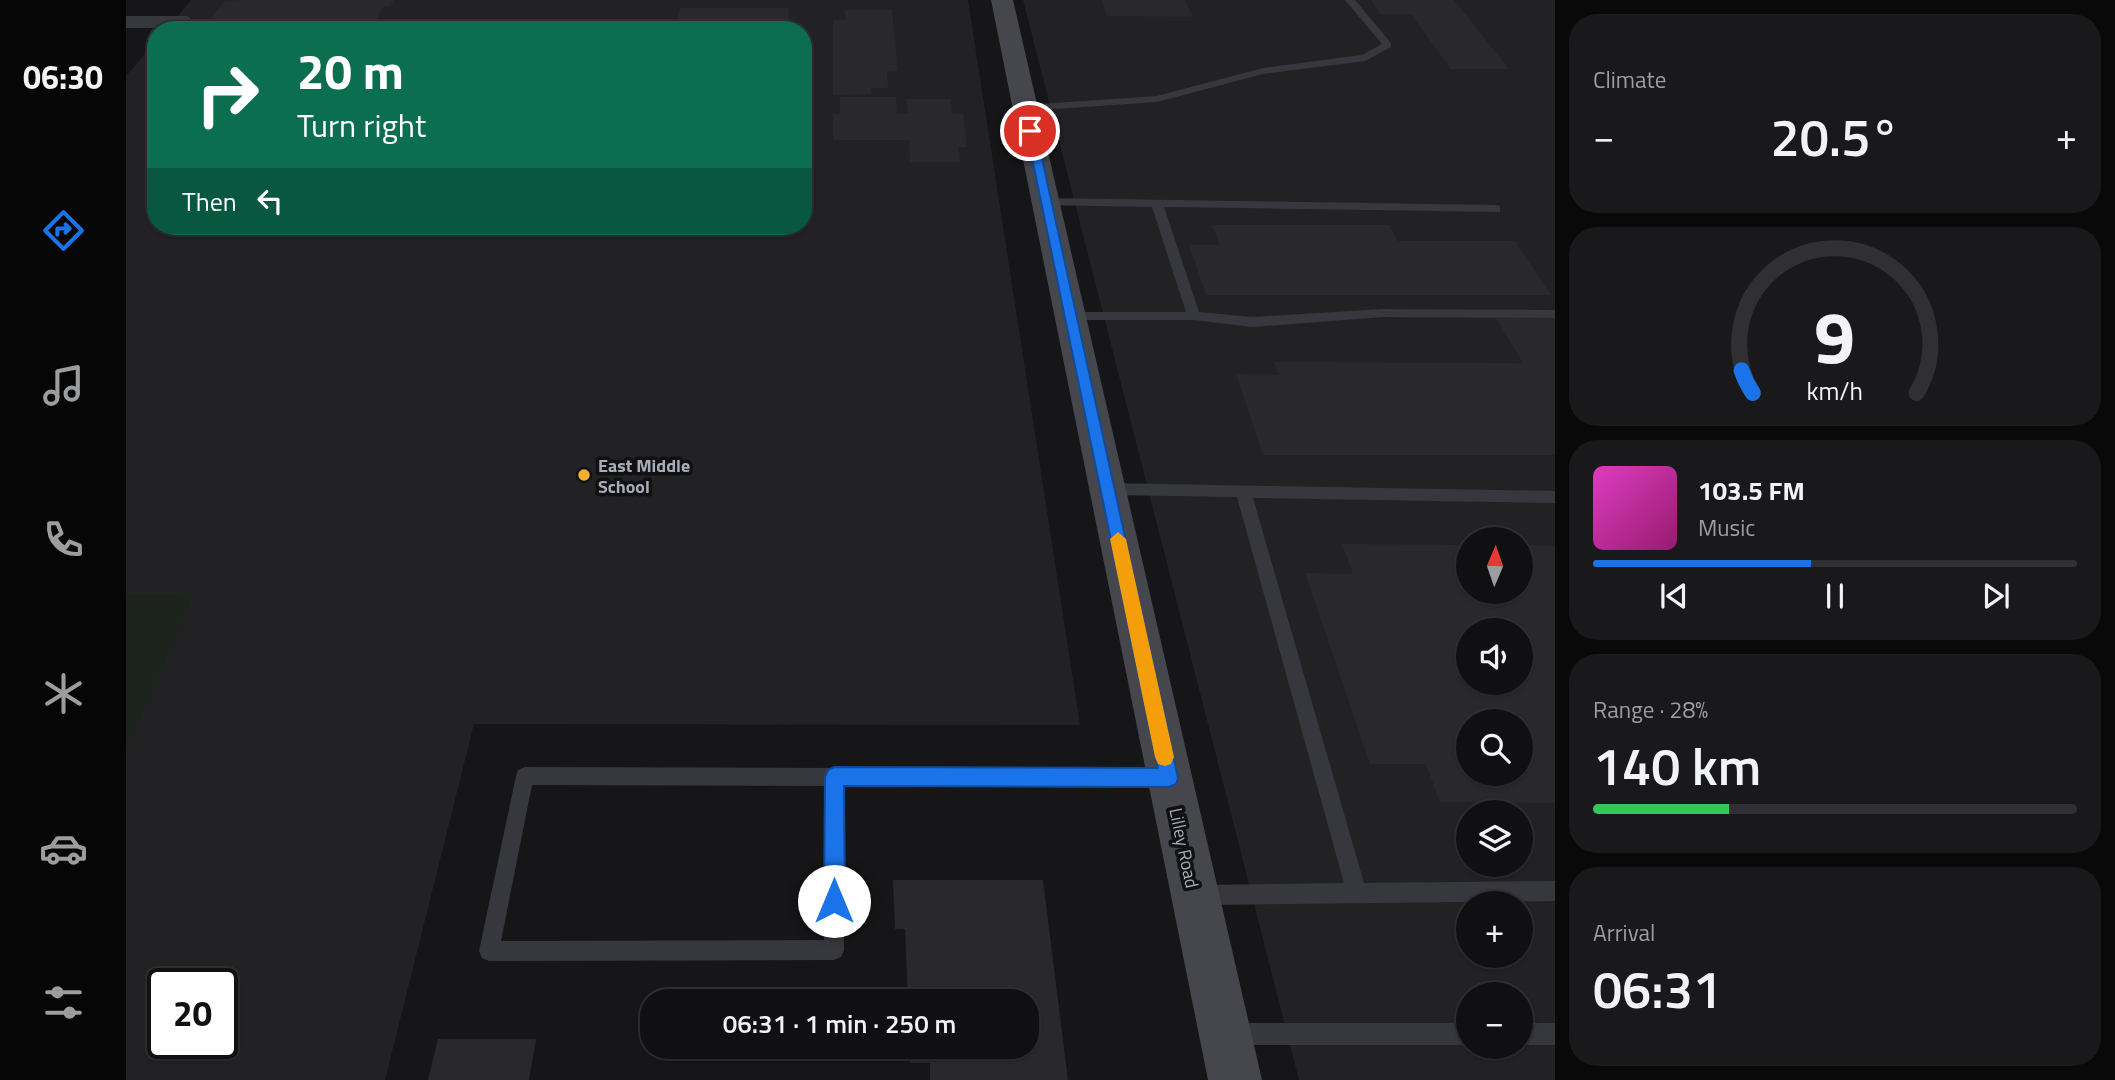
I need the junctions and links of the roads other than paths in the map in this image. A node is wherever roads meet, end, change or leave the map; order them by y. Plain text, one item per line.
1 (1002, 0) edge
2 (1350, 0) edge
3 (126, 22) edge
4 (147, 22) edge
5 (1025, 108) junction
6 (1045, 202) junction
7 (1157, 205) junction
8 (1496, 209) dead end
9 (1555, 314) edge
10 (1070, 316) junction
11 (1194, 316) junction
12 (1107, 489) junction
13 (1243, 491) junction
14 (1555, 497) edge
15 (834, 777) junction
16 (1169, 778) junction
17 (1555, 891) edge
18 (1357, 893) junction
19 (1194, 895) junction
20 (1225, 1034) junction
21 (1456, 1034) edge
22 (1533, 1034) edge
23 (1555, 1034) edge
24 (1235, 1080) edge

1 - 5 street, Lilley Road
2 - 5 lane
3 - 4 street
5 - 6 street, Lilley Road
6 - 7 lane
6 - 10 street, Lilley Road
7 - 8 lane
7 - 11 lane
9 - 11 lane
10 - 11 lane
10 - 12 street, Lilley Road
12 - 13 lane
12 - 16 street, Lilley Road
13 - 14 lane
13 - 18 lane
15 - 15 lane
15 - 16 lane
16 - 19 street, Lilley Road
17 - 18 lane
18 - 19 lane
19 - 20 street, Lilley Road
20 - 21 lane
20 - 24 street, Lilley Road
22 - 23 lane

